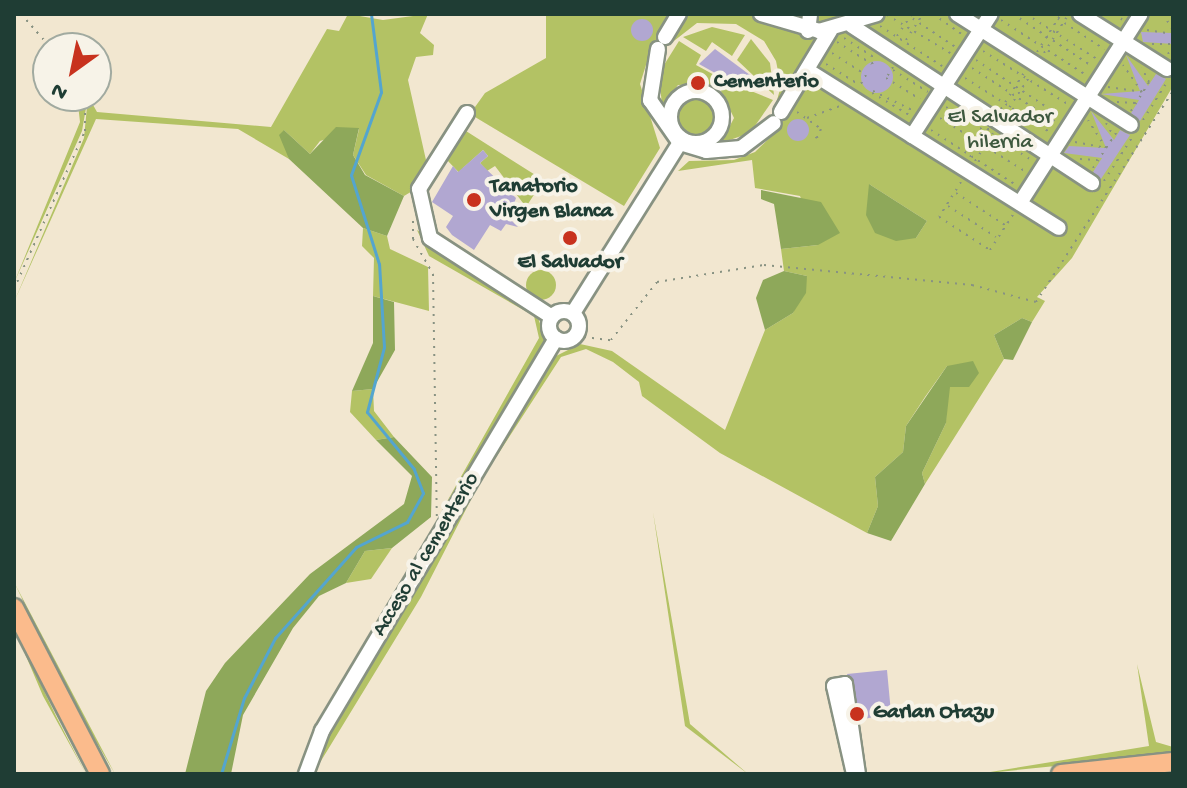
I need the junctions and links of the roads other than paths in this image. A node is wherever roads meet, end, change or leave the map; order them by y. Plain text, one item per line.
1 (679, 14) edge
2 (762, 14) edge
3 (810, 14) edge
4 (957, 14) edge
5 (991, 14) edge
6 (1080, 14) edge
7 (1141, 14) edge
8 (875, 15) edge
9 (852, 26) junction
10 (808, 31) junction
11 (822, 45) junction
12 (1167, 69) dead end
13 (946, 83) junction
14 (1098, 83) junction
15 (467, 113) dead end
16 (1128, 123) road end
17 (681, 141) junction
18 (1043, 167) junction
19 (1089, 180) road end
20 (1024, 198) junction
21 (1059, 228) dead end
22 (573, 313) junction
23 (552, 317) junction
24 (556, 339) junction
25 (14, 608) edge
26 (1173, 762) edge
27 (100, 774) edge
28 (306, 774) edge
29 (856, 774) edge
30 (1061, 774) edge

1 - 17 street
2 - 10 street
3 - 10 street
4 - 13 street
5 - 13 street
6 - 14 street
7 - 14 street
8 - 9 street
9 - 11 street
9 - 13 street
10 - 11 street
11 - 13 street
11 - 17 street
12 - 14 street
13 - 14 street
13 - 18 street
13 - 20 street
14 - 16 street
14 - 18 street
15 - 23 street
17 - 22 street
18 - 19 street
18 - 20 street
20 - 21 street
22 - 23 street
22 - 24 street
23 - 24 street
24 - 28 street, Acceso al cementerio
25 - 27 main road
26 - 30 main road
29 - 29 street

